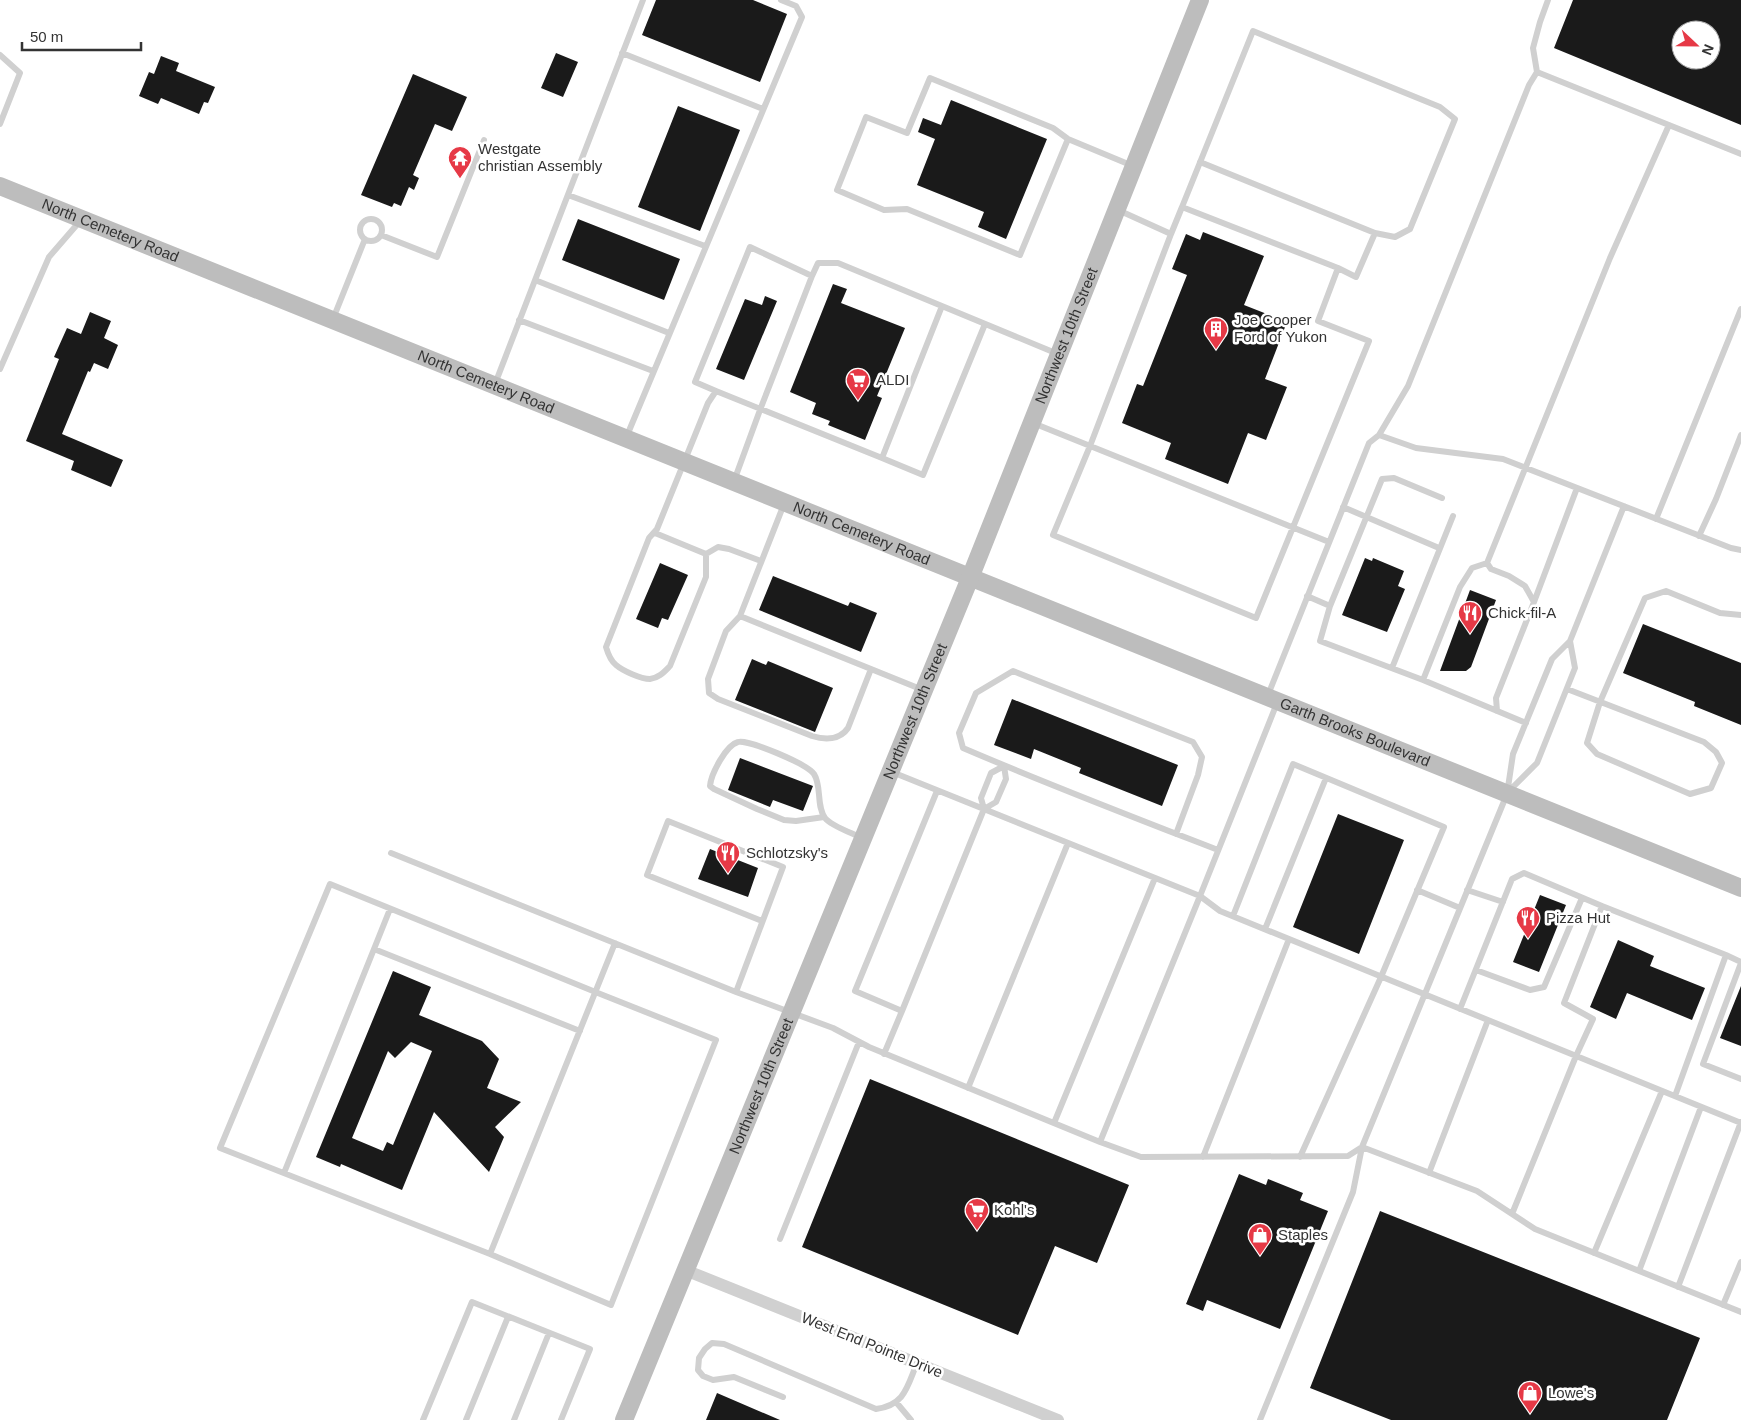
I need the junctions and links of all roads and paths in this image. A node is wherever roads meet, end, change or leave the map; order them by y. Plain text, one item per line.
1 (642, 0) edge
2 (781, 0) edge
3 (1200, 0) edge
4 (1548, 0) edge
5 (622, 53) junction
6 (0, 55) edge
7 (1538, 72) junction
8 (763, 110) junction
9 (0, 124) edge
10 (1669, 124) junction
11 (1068, 139) junction
12 (484, 140) dead end
13 (1741, 154) edge
14 (1200, 162) junction
15 (1134, 167) junction
16 (0, 186) edge
17 (568, 195) junction
18 (1182, 207) junction
19 (1117, 209) junction
20 (82, 219) junction
21 (1375, 233) junction
22 (381, 234) junction
23 (1171, 234) junction
24 (365, 239) junction
25 (705, 246) junction
26 (1338, 268) junction
27 (812, 276) junction
28 (535, 280) junction
29 (942, 306) junction
30 (1741, 309) edge
31 (519, 320) junction
32 (332, 321) junction
33 (985, 324) junction
34 (669, 332) junction
35 (1059, 354) junction
36 (0, 369) edge
37 (653, 371) junction
38 (494, 386) junction
39 (716, 391) junction
40 (760, 410) junction
41 (1032, 422) junction
42 (1379, 435) junction
43 (1741, 435) edge
44 (625, 439) junction
45 (1090, 446) junction
46 (882, 458) junction
47 (684, 463) junction
48 (1526, 468) junction
49 (734, 483) junction
50 (1577, 488) junction
51 (1442, 498) dead end
52 (784, 503) junction
53 (1624, 506) junction
54 (1343, 508) junction
55 (1453, 516) dead end
56 (1366, 518) junction
57 (1656, 519) junction
58 (1292, 527) junction
59 (655, 533) junction
60 (1699, 536) junction
61 (1329, 542) junction
62 (1439, 548) junction
63 (1741, 550) edge
64 (706, 554) junction
65 (761, 561) junction
66 (1487, 563) junction
67 (970, 578) junction
68 (1307, 596) junction
69 (1534, 602) junction
70 (1330, 606) junction
71 (1741, 615) edge
72 (740, 616) junction
73 (1570, 641) junction
74 (1392, 668) junction
75 (871, 669) junction
76 (1423, 680) junction
77 (1567, 689) junction
78 (924, 690) junction
79 (1272, 700) junction
80 (1600, 702) junction
81 (1497, 711) junction
82 (1526, 723) junction
83 (1004, 766) junction
84 (890, 772) junction
85 (1326, 778) junction
86 (938, 791) junction
87 (1507, 794) junction
88 (984, 809) junction
89 (824, 817) junction
90 (1176, 834) junction
91 (863, 838) junction
92 (1068, 843) junction
93 (1218, 850) junction
94 (391, 853) dead end
95 (1155, 878) junction
96 (1741, 888) edge
97 (1417, 890) junction
98 (1467, 890) junction
99 (1200, 896) junction
100 (1582, 898) junction
101 (1503, 902) junction
102 (1602, 906) junction
103 (1460, 908) junction
104 (390, 909) junction
105 (1233, 916) junction
106 (762, 921) junction
107 (1265, 929) junction
108 (1289, 939) junction
109 (615, 943) junction
110 (374, 949) junction
111 (1726, 955) junction
112 (1741, 962) edge
113 (1476, 970) junction
114 (1381, 977) junction
115 (596, 992) junction
116 (736, 992) junction
117 (1424, 994) junction
118 (1460, 1009) junction
119 (902, 1011) junction
120 (791, 1013) junction
121 (1488, 1020) junction
122 (580, 1031) junction
123 (859, 1042) junction
124 (884, 1054) junction
125 (1576, 1056) junction
126 (1741, 1079) edge
127 (968, 1088) junction
128 (1662, 1091) junction
129 (1675, 1096) junction
130 (1701, 1107) junction
131 (1741, 1123) edge
132 (1054, 1124) junction
133 (1100, 1142) junction
134 (1362, 1147) junction
135 (1203, 1157) junction
136 (1300, 1157) junction
137 (284, 1173) junction
138 (1429, 1173) junction
139 (1512, 1214) junction
140 (780, 1239) dead end
141 (1594, 1253) junction
142 (490, 1254) junction
143 (1741, 1262) edge
144 (685, 1270) junction
145 (1639, 1271) junction
146 (1678, 1287) junction
147 (1723, 1305) junction
148 (1741, 1312) edge
149 (508, 1317) junction
150 (549, 1333) junction
151 (917, 1363) junction
152 (783, 1397) dead end
153 (896, 1402) junction
154 (423, 1420) edge
155 (466, 1420) edge
156 (514, 1420) edge
157 (561, 1420) edge
158 (624, 1420) edge
159 (911, 1420) edge
160 (1058, 1420) edge
161 (1260, 1420) edge

1 - 5 lane
2 - 8 lane
3 - 15 street, Northwest 10th Street
4 - 7 lane
5 - 8 lane
5 - 17 lane
6 - 9 lane
7 - 10 lane
7 - 42 lane
8 - 25 lane
10 - 13 lane
10 - 48 lane
11 - 11 lane
11 - 15 lane
12 - 22 lane
14 - 18 lane
14 - 21 lane
14 - 21 lane
15 - 19 street, Northwest 10th Street
16 - 20 street, North Cemetery Road
17 - 25 lane
17 - 28 lane
18 - 23 lane
18 - 26 lane
19 - 23 lane
19 - 35 street, Northwest 10th Street
20 - 32 street, North Cemetery Road
20 - 36 lane
21 - 26 lane
22 - 24 lane
22 - 24 lane
23 - 45 lane
24 - 32 lane
25 - 34 lane
26 - 58 lane
27 - 29 lane
27 - 39 lane
27 - 40 lane
28 - 31 lane
28 - 34 lane
29 - 33 lane
29 - 46 lane
30 - 57 lane
31 - 37 lane
31 - 38 lane
32 - 38 street, North Cemetery Road
33 - 35 lane
33 - 46 lane
34 - 37 lane
35 - 41 street, Northwest 10th Street
37 - 44 lane
38 - 44 street, North Cemetery Road
39 - 40 lane
39 - 47 lane
40 - 46 lane
40 - 49 lane
41 - 45 lane
41 - 67 street, Northwest 10th Street
42 - 48 lane
42 - 54 lane
43 - 60 lane
44 - 47 street, North Cemetery Road
45 - 58 lane
45 - 58 lane
47 - 49 street, North Cemetery Road
47 - 59 lane
48 - 50 lane
48 - 66 lane
49 - 52 street, North Cemetery Road
50 - 53 lane
50 - 69 lane
51 - 56 lane
52 - 65 lane
52 - 67 street, North Cemetery Road
53 - 57 lane
53 - 73 lane
54 - 56 lane
54 - 61 lane
55 - 62 lane
56 - 62 lane
56 - 70 lane
57 - 60 lane
58 - 61 lane
59 - 64 lane
59 - 64 lane
60 - 63 lane
61 - 68 lane
62 - 74 lane
64 - 65 lane
65 - 72 lane
66 - 69 lane
66 - 76 lane
67 - 78 street, Northwest 10th Street
67 - 79 street, Garth Brooks Boulevard
68 - 70 lane
68 - 79 lane
69 - 81 lane
70 - 74 lane
71 - 80 lane
72 - 75 lane
72 - 75 lane
73 - 77 lane
73 - 82 lane
74 - 76 lane
75 - 78 lane
76 - 81 lane
77 - 80 lane
77 - 87 lane
78 - 84 street, Northwest 10th Street
79 - 87 street, Garth Brooks Boulevard
79 - 93 lane
80 - 80 lane
81 - 82 lane
82 - 87 lane
83 - 88 lane
83 - 88 lane
83 - 90 lane
83 - 90 lane
84 - 86 lane
84 - 91 street, Northwest 10th Street
85 - 97 lane
85 - 105 lane
85 - 107 lane
86 - 88 lane
86 - 119 lane
87 - 96 street, Garth Brooks Boulevard
87 - 98 lane
88 - 92 lane
88 - 119 lane
89 - 89 lane
89 - 91 lane
90 - 93 lane
91 - 120 street, Northwest 10th Street
92 - 95 lane
92 - 127 lane
93 - 99 lane
94 - 109 lane
95 - 99 lane
95 - 132 lane
97 - 103 lane
97 - 114 lane
98 - 101 lane
98 - 103 lane
99 - 105 lane
99 - 133 lane
100 - 101 lane
100 - 102 lane
100 - 113 lane
101 - 113 lane
102 - 111 lane
102 - 125 lane
103 - 117 lane
104 - 110 lane
104 - 115 lane
104 - 137 lane
105 - 107 lane
106 - 106 lane
106 - 116 lane
107 - 108 lane
108 - 114 lane
108 - 135 lane
109 - 115 lane
109 - 116 lane
110 - 122 lane
110 - 137 lane
111 - 112 lane
111 - 129 lane
112 - 126 lane
113 - 118 lane
114 - 117 lane
114 - 136 lane
115 - 122 lane
115 - 142 lane
116 - 120 lane
117 - 118 lane
117 - 134 lane
118 - 121 lane
119 - 124 lane
120 - 123 lane
120 - 144 street, Northwest 10th Street
121 - 125 lane
121 - 138 lane
122 - 142 lane
123 - 124 lane
123 - 140 lane
124 - 127 lane
125 - 128 lane
125 - 139 lane
127 - 132 lane
128 - 129 lane
128 - 141 lane
129 - 130 lane
130 - 131 lane
130 - 145 lane
131 - 146 lane
132 - 133 lane
133 - 135 lane
134 - 136 lane
134 - 138 lane
134 - 161 lane
135 - 136 lane
137 - 142 lane
138 - 139 lane
139 - 141 lane
141 - 145 lane
143 - 147 lane
144 - 151 street, West End Pointe Drive
144 - 158 street, Northwest 10th Street
145 - 146 lane
146 - 147 lane
147 - 148 lane
149 - 150 lane
149 - 154 lane
149 - 155 lane
150 - 156 lane
150 - 157 lane
151 - 153 lane
151 - 160 street, West End Pointe Drive
152 - 153 lane
153 - 159 lane

